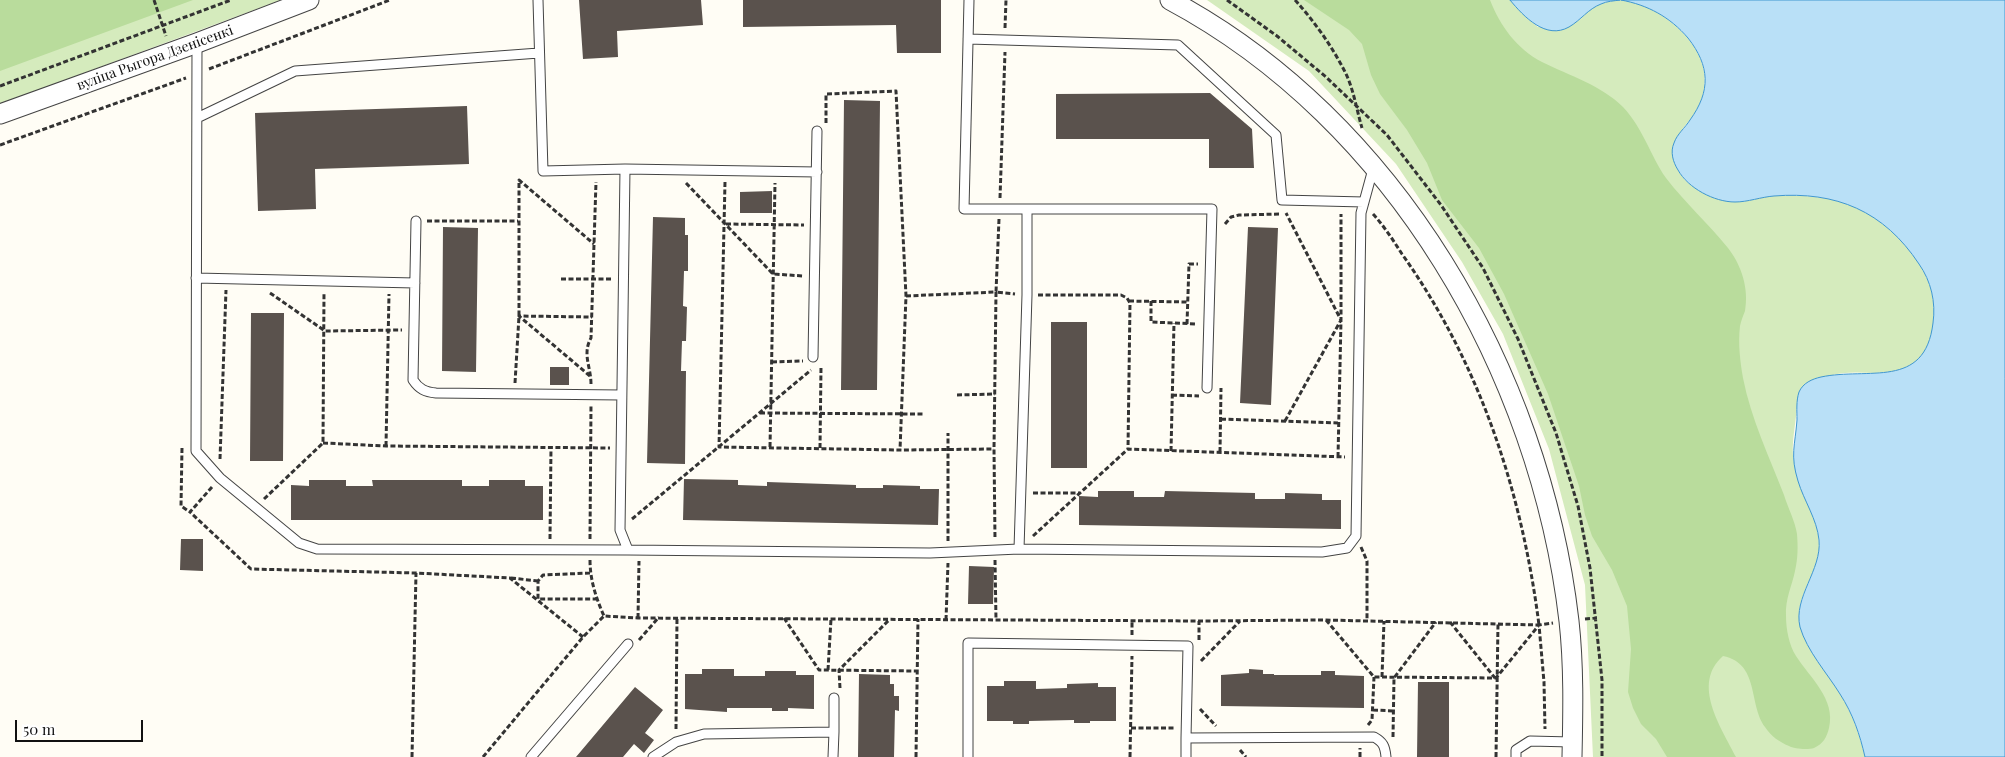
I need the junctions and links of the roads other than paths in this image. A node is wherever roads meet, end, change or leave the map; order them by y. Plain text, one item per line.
1 (309, 0) edge
2 (538, 0) edge
3 (969, 0) edge
4 (1170, 0) edge
5 (968, 39) junction
6 (197, 43) junction
7 (539, 53) junction
8 (0, 114) edge
9 (197, 118) junction
10 (817, 131) dead end
11 (1374, 166) junction
12 (625, 169) junction
13 (817, 172) junction
14 (1364, 202) junction
15 (1027, 209) junction
16 (416, 221) road end
17 (196, 278) junction
18 (415, 283) junction
19 (815, 360) road end
20 (1207, 388) dead end
21 (621, 395) junction
22 (1020, 549) junction
23 (628, 550) junction
24 (628, 644) dead end
25 (834, 698) road end
26 (834, 732) junction
27 (1186, 738) junction
28 (1572, 749) edge
29 (531, 757) edge
30 (653, 757) edge
31 (833, 757) edge
32 (968, 757) edge
33 (1186, 757) edge
34 (1386, 757) edge
35 (1516, 757) edge

1 - 6 street, вуліца Рыгора Дзенісенкі
2 - 7 lane
3 - 5 lane
4 - 11 street
5 - 14 lane
5 - 15 lane
6 - 8 street, вуліца Рыгора Дзенісенкі
6 - 9 lane
7 - 9 lane
7 - 12 lane
9 - 17 lane
10 - 13 lane
11 - 14 lane
11 - 28 street
12 - 13 lane
12 - 21 lane
13 - 19 lane
14 - 22 lane
15 - 20 lane
15 - 22 lane
16 - 18 lane
17 - 18 lane
17 - 23 lane
18 - 21 lane
21 - 23 lane
22 - 23 lane
24 - 29 lane
25 - 26 lane
26 - 30 lane
26 - 31 lane
27 - 32 lane
27 - 33 lane
27 - 34 lane
28 - 35 lane

